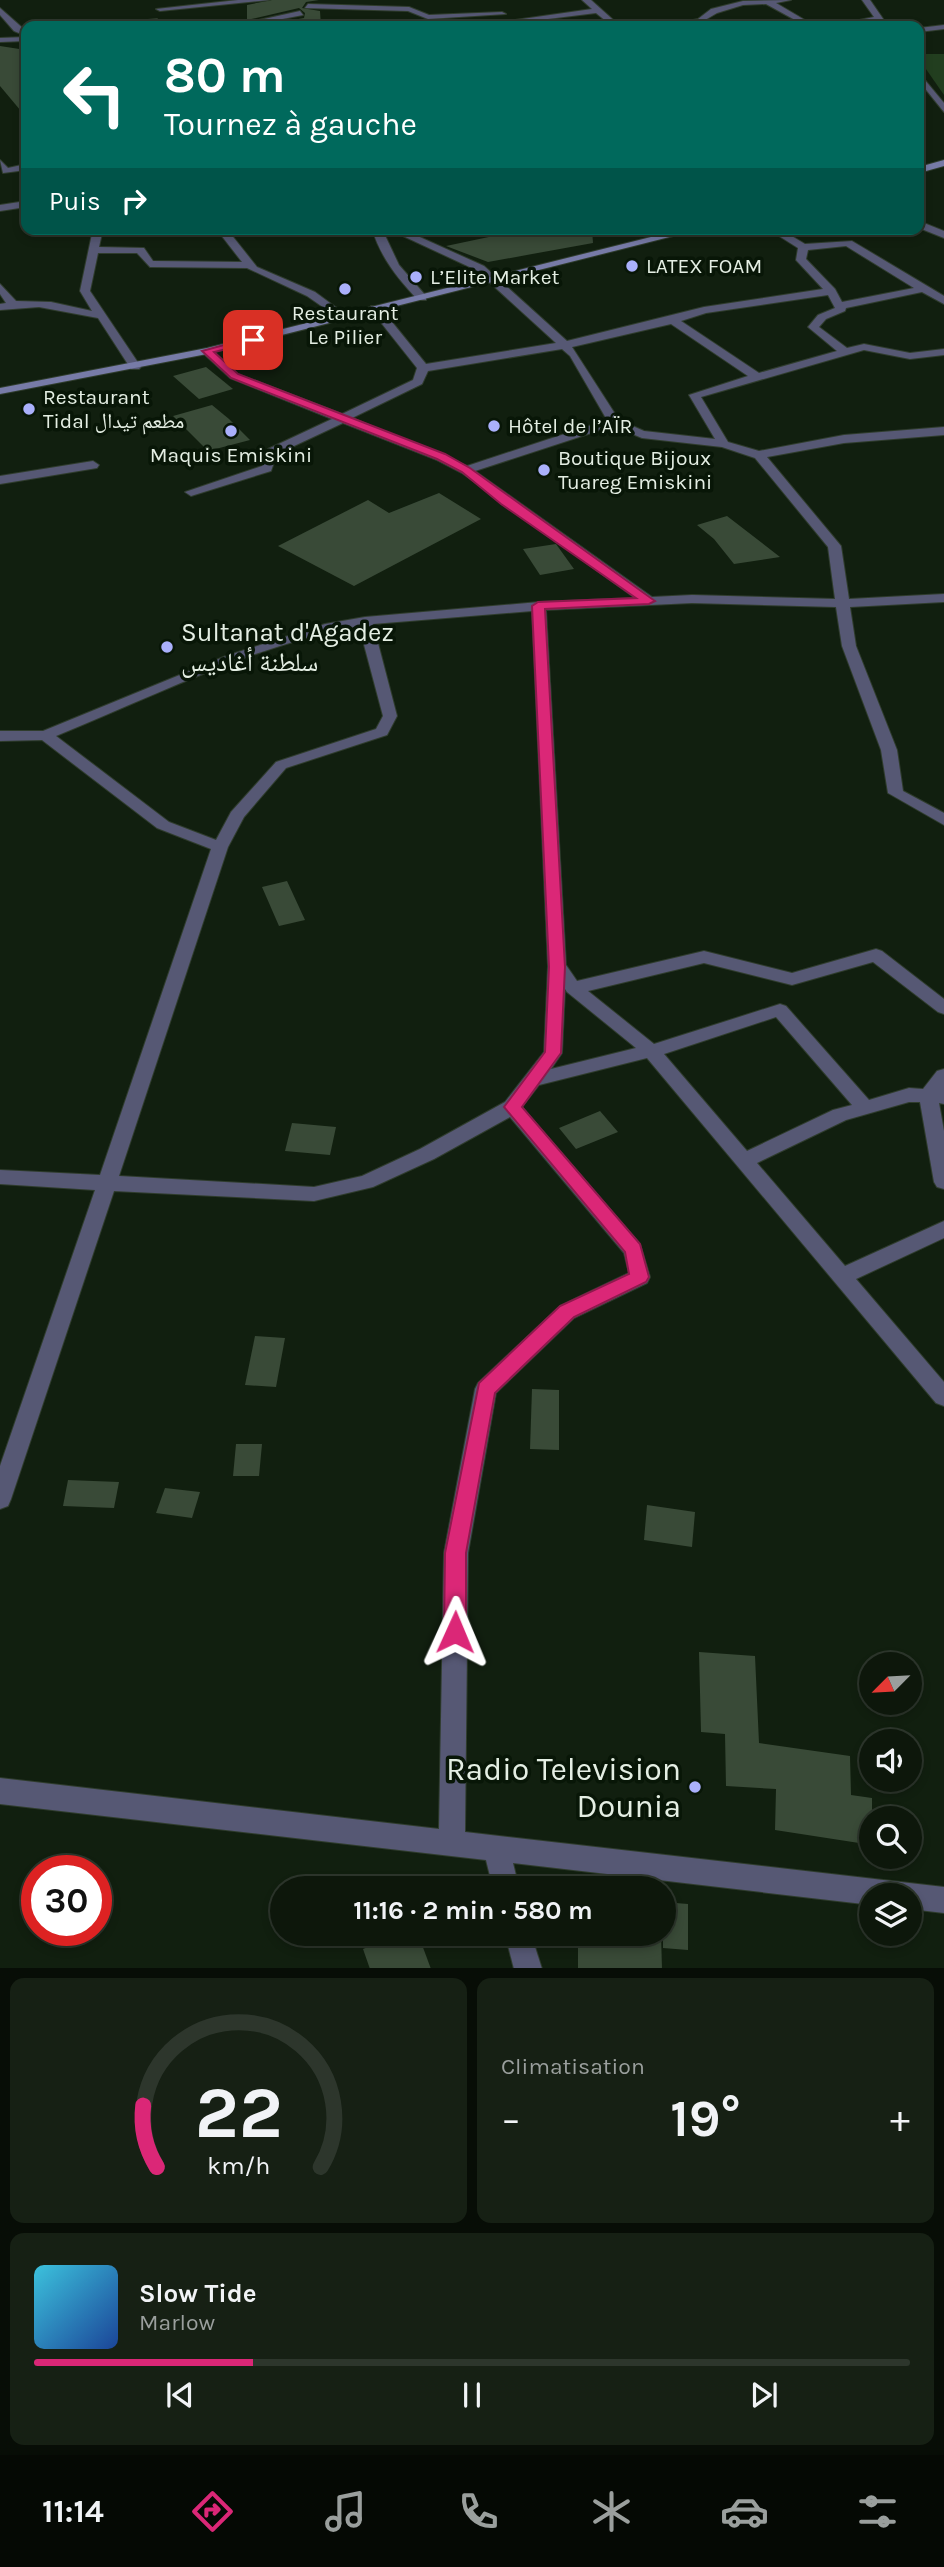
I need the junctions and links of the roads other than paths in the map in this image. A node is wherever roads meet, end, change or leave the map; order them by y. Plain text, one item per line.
1 (165, 0) edge
2 (265, 0) edge
3 (318, 0) edge
4 (586, 0) edge
5 (788, 0) edge
6 (866, 0) edge
7 (767, 1) edge
8 (503, 2) edge
9 (308, 6) junction
10 (160, 9) junction
11 (0, 10) edge
12 (598, 10) junction
13 (300, 13) junction
14 (879, 18) junction
15 (155, 21) edge
16 (261, 21) edge
17 (293, 21) edge
18 (505, 21) edge
19 (610, 21) edge
20 (701, 21) edge
21 (802, 21) edge
22 (862, 21) edge
23 (881, 21) edge
24 (944, 27) edge
25 (17, 29) junction
26 (924, 29) edge
27 (0, 30) edge
28 (21, 32) edge
29 (21, 37) edge
30 (0, 40) edge
31 (924, 83) edge
32 (938, 104) edge
33 (0, 163) edge
34 (944, 163) edge
35 (21, 168) edge
36 (924, 169) edge
37 (21, 205) edge
38 (0, 208) edge
39 (924, 226) edge
40 (96, 235) edge
41 (226, 235) dead end
42 (378, 235) edge
43 (412, 235) edge
44 (670, 235) edge
45 (784, 235) edge
46 (944, 235) edge
47 (803, 247) junction
48 (93, 250) junction
49 (250, 265) junction
50 (493, 280) junction
51 (0, 287) edge
52 (923, 289) junction
53 (831, 291) junction
54 (941, 297) edge
55 (422, 298) junction
56 (13, 304) junction
57 (839, 306) junction
58 (0, 307) edge
59 (375, 308) junction
60 (101, 316) junction
61 (344, 317) junction
62 (673, 320) junction
63 (565, 345) junction
64 (207, 351) junction
65 (845, 352) junction
66 (944, 352) edge
67 (135, 367) junction
68 (423, 368) junction
69 (757, 377) junction
70 (0, 391) edge
71 (345, 418) junction
72 (614, 422) junction
73 (944, 431) edge
74 (723, 444) junction
75 (759, 455) junction
76 (93, 465) dead end
77 (466, 470) junction
78 (0, 480) edge
79 (191, 492) dead end
80 (944, 592) edge
81 (927, 598) junction
82 (944, 598) edge
83 (649, 601) junction
84 (844, 603) junction
85 (538, 606) junction
86 (365, 621) junction
87 (44, 735) junction
88 (0, 736) edge
89 (944, 820) edge
90 (220, 847) junction
91 (557, 967) junction
92 (792, 979) junction
93 (573, 988) junction
94 (944, 1008) edge
95 (780, 1010) junction
96 (651, 1051) junction
97 (944, 1076) edge
98 (532, 1080) junction
99 (936, 1097) edge
100 (512, 1107) junction
101 (866, 1108) junction
102 (745, 1160) junction
103 (0, 1177) edge
104 (944, 1182) edge
105 (106, 1185) junction
106 (944, 1229) edge
107 (843, 1276) junction
108 (944, 1397) edge
109 (0, 1499) edge
110 (0, 1791) edge
111 (453, 1843) junction
112 (496, 1849) junction
113 (503, 1876) edge
114 (859, 1890) edge
115 (922, 1897) edge
116 (944, 1900) edge
117 (522, 1946) edge
118 (528, 1968) edge

1 - 10 street
2 - 10 street
3 - 9 street
4 - 12 street
5 - 7 street
6 - 14 street
7 - 20 street
7 - 21 street
8 - 18 street
9 - 13 street
9 - 18 street
10 - 15 street
11 - 25 street
12 - 18 street
12 - 19 street
13 - 16 street
13 - 17 street
14 - 22 street
14 - 23 street
24 - 26 street
25 - 27 street
25 - 28 street
29 - 30 street
31 - 32 street
33 - 35 street
34 - 36 main road
37 - 38 street
39 - 46 street
40 - 48 street
41 - 49 street
42 - 55 street
43 - 50 street
44 - 50 main road
45 - 47 street
47 - 52 street
47 - 53 street
48 - 49 street
48 - 60 street
49 - 61 street
50 - 55 main road
50 - 63 street
51 - 56 street
52 - 54 street
52 - 57 street
53 - 57 street
53 - 62 street
55 - 59 main road
56 - 58 street
56 - 60 street
57 - 65 street
59 - 61 main road
59 - 68 street
60 - 67 street
61 - 64 main road
62 - 63 street
62 - 69 street
63 - 68 street
63 - 72 street
64 - 67 main road
64 - 71 street
65 - 66 street
65 - 69 street
67 - 70 main road
68 - 71 street
69 - 74 street
71 - 77 street
71 - 79 street
72 - 74 street
72 - 77 street
73 - 75 street
74 - 75 street
75 - 84 street
76 - 78 street
77 - 83 street
80 - 81 street
81 - 82 street
81 - 84 street
83 - 84 street
83 - 85 street
84 - 89 street
85 - 86 street
85 - 91 street
86 - 87 street
86 - 90 street
87 - 88 street
87 - 90 street
90 - 105 street
91 - 93 street
91 - 98 street
92 - 93 street
92 - 94 street
92 - 95 street
93 - 96 street
95 - 96 street
95 - 101 street
96 - 98 street
96 - 102 street
97 - 99 street
98 - 100 street
99 - 101 street
99 - 104 street
100 - 105 street
100 - 111 street
101 - 102 street
102 - 107 street
103 - 105 street
105 - 109 street
106 - 107 street
107 - 108 street
110 - 111 street
111 - 112 street
112 - 113 street
112 - 114 street
115 - 116 street
117 - 118 street

